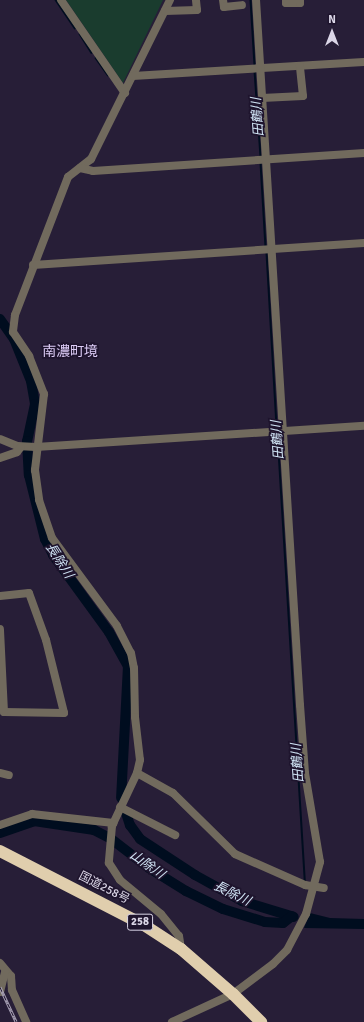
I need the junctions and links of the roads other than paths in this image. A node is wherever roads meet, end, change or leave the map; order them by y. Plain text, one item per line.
1 (61, 0) edge
2 (170, 0) edge
3 (196, 0) edge
4 (223, 0) edge
5 (256, 0) edge
6 (286, 0) edge
7 (300, 0) edge
8 (242, 6) dead end
9 (165, 11) junction
10 (364, 62) edge
11 (300, 66) junction
12 (256, 67) junction
13 (133, 76) junction
14 (125, 94) junction
15 (262, 98) junction
16 (364, 153) edge
17 (262, 158) junction
18 (80, 168) junction
19 (364, 243) edge
20 (268, 249) junction
21 (33, 265) junction
22 (364, 426) edge
23 (279, 431) junction
24 (0, 438) edge
25 (22, 447) junction
26 (34, 447) junction
27 (0, 458) edge
28 (0, 596) edge
29 (0, 629) edge
30 (1, 669) edge
31 (1, 710) edge
32 (0, 773) edge
33 (137, 773) junction
34 (9, 775) dead end
35 (120, 807) junction
36 (113, 824) junction
37 (0, 825) edge
38 (175, 836) dead end
39 (0, 851) edge
40 (324, 888) dead end
41 (181, 950) junction
42 (0, 962) edge
43 (5, 972) junction
44 (0, 992) edge
45 (233, 994) junction
46 (26, 1022) edge
47 (172, 1022) edge
48 (261, 1022) edge

1 - 14 street
2 - 9 street
3 - 9 street
4 - 8 street
5 - 12 street
6 - 7 street
9 - 13 street
10 - 11 street
11 - 12 street
11 - 15 street
12 - 13 street
12 - 15 street
13 - 14 street
14 - 18 street
15 - 17 street
16 - 17 street
17 - 18 street
17 - 20 street
18 - 21 street
19 - 20 street
20 - 21 street
20 - 23 street
21 - 26 street
22 - 23 street
23 - 26 street
23 - 45 street
24 - 25 street
25 - 26 street
25 - 27 street
26 - 33 street
28 - 31 street
29 - 30 street
30 - 31 street
32 - 34 street
33 - 35 street
33 - 40 street
35 - 36 street
35 - 38 street
36 - 37 street
36 - 41 street
39 - 41 highway, 国道258号 / 258
41 - 45 highway, 国道258号 / 258
42 - 43 street
43 - 44 street
43 - 46 street
45 - 47 street
45 - 48 highway, 国道258号 / 258

